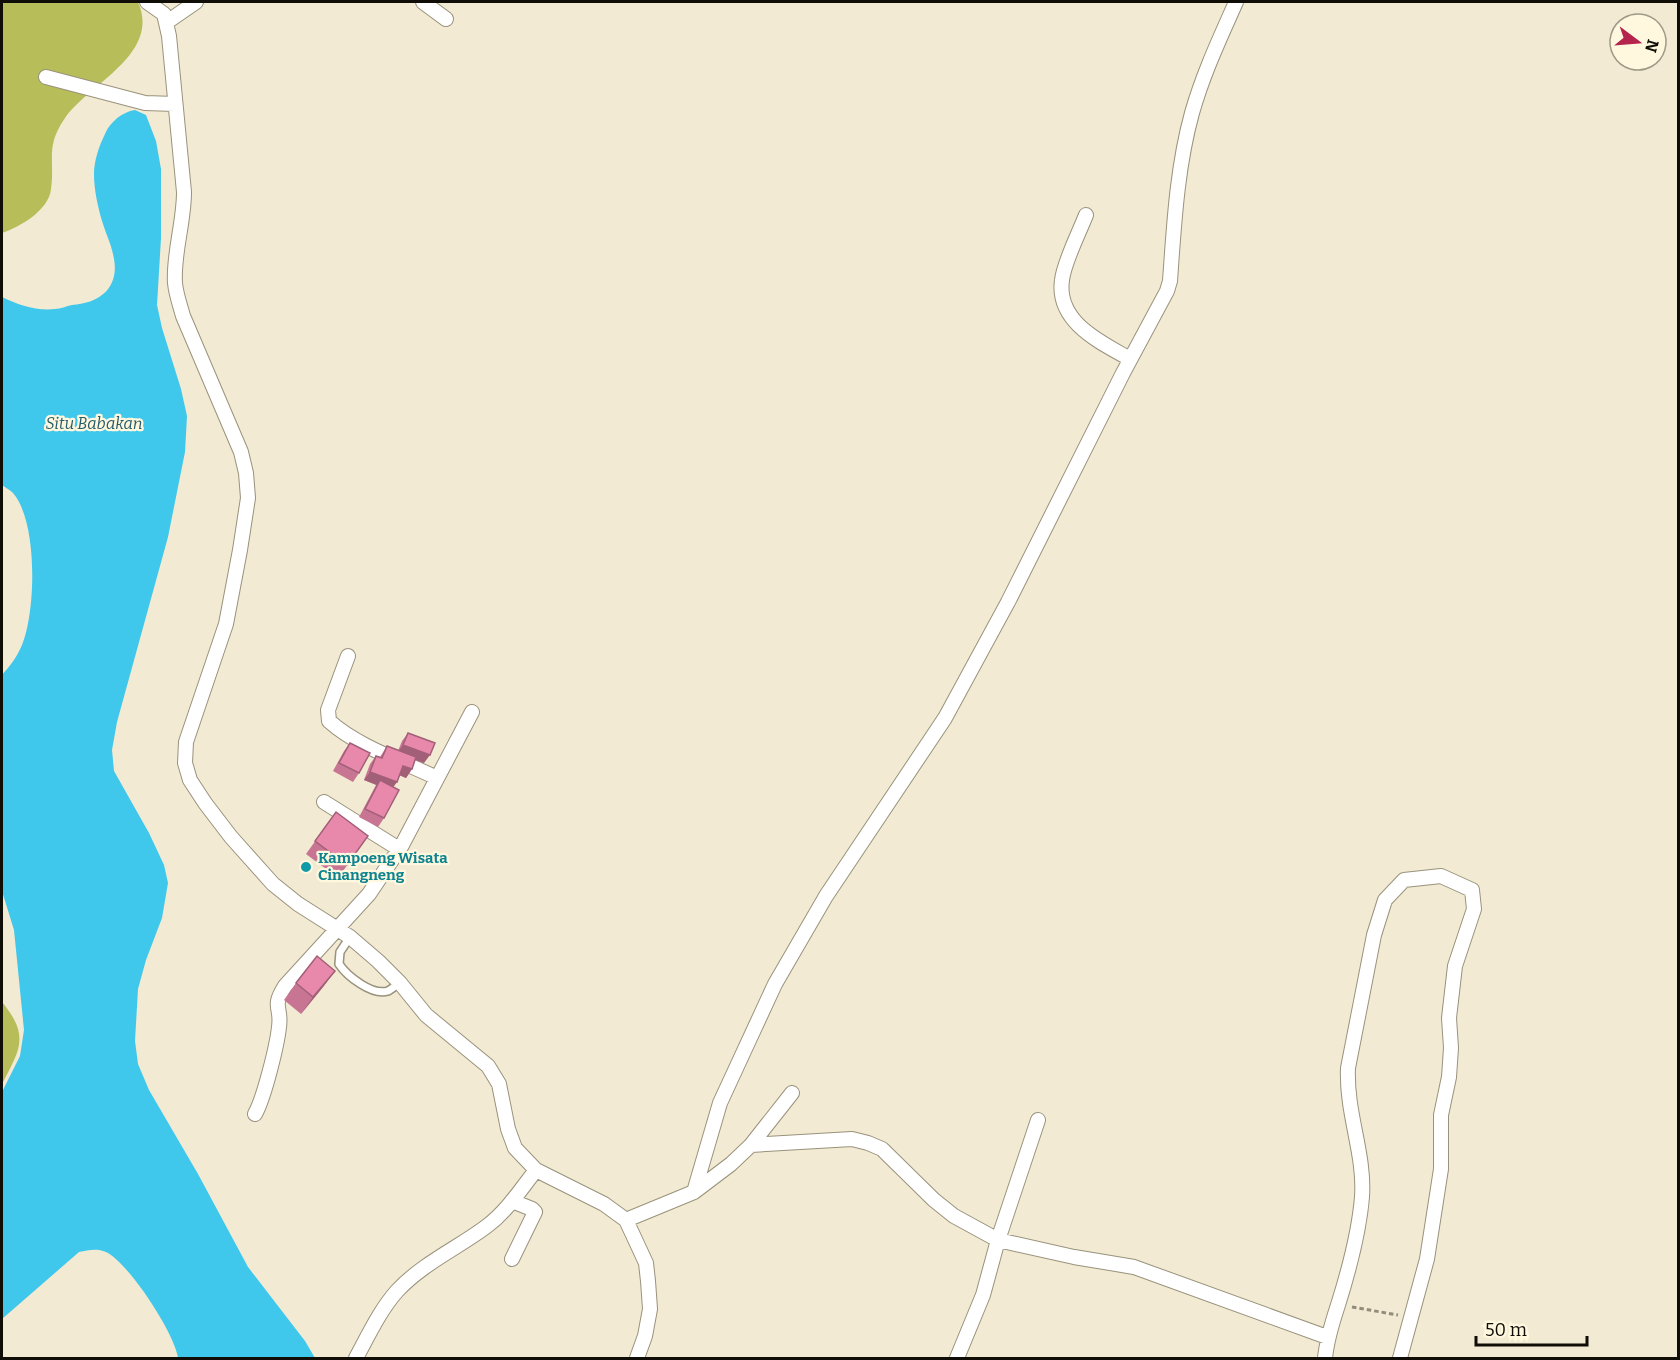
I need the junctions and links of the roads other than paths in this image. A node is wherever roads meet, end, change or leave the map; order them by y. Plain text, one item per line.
1 (147, 2) edge
2 (171, 2) edge
3 (196, 2) edge
4 (423, 2) edge
5 (1236, 2) edge
6 (165, 18) junction
7 (446, 19) dead end
8 (46, 77) dead end
9 (171, 105) junction
10 (1086, 215) dead end
11 (1130, 359) junction
12 (348, 656) dead end
13 (472, 712) dead end
14 (437, 778) junction
15 (324, 802) dead end
16 (399, 849) junction
17 (338, 928) junction
18 (350, 937) junction
19 (400, 983) junction
20 (792, 1093) dead end
21 (255, 1114) dead end
22 (1038, 1120) dead end
23 (751, 1145) junction
24 (536, 1170) junction
25 (694, 1192) junction
26 (512, 1201) junction
27 (626, 1220) junction
28 (998, 1240) junction
29 (512, 1259) dead end
30 (1327, 1337) junction
31 (356, 1359) edge
32 (637, 1359) edge
33 (957, 1359) edge
34 (1325, 1359) edge
35 (1400, 1359) edge

1 - 6 street
2 - 6 street
3 - 6 street
4 - 7 street
5 - 11 street
6 - 9 street
8 - 9 street
9 - 17 street
10 - 11 street
11 - 25 street
12 - 14 street
13 - 14 street
14 - 16 street
15 - 16 street
16 - 17 street
17 - 18 street
17 - 21 street
18 - 19 street
18 - 19 lane
19 - 24 street
20 - 23 street
22 - 28 street
23 - 25 street
23 - 28 street
24 - 26 street
24 - 27 street
25 - 27 street
26 - 29 street
26 - 31 street
27 - 32 street
28 - 30 street
28 - 33 street
30 - 34 street
30 - 35 street

